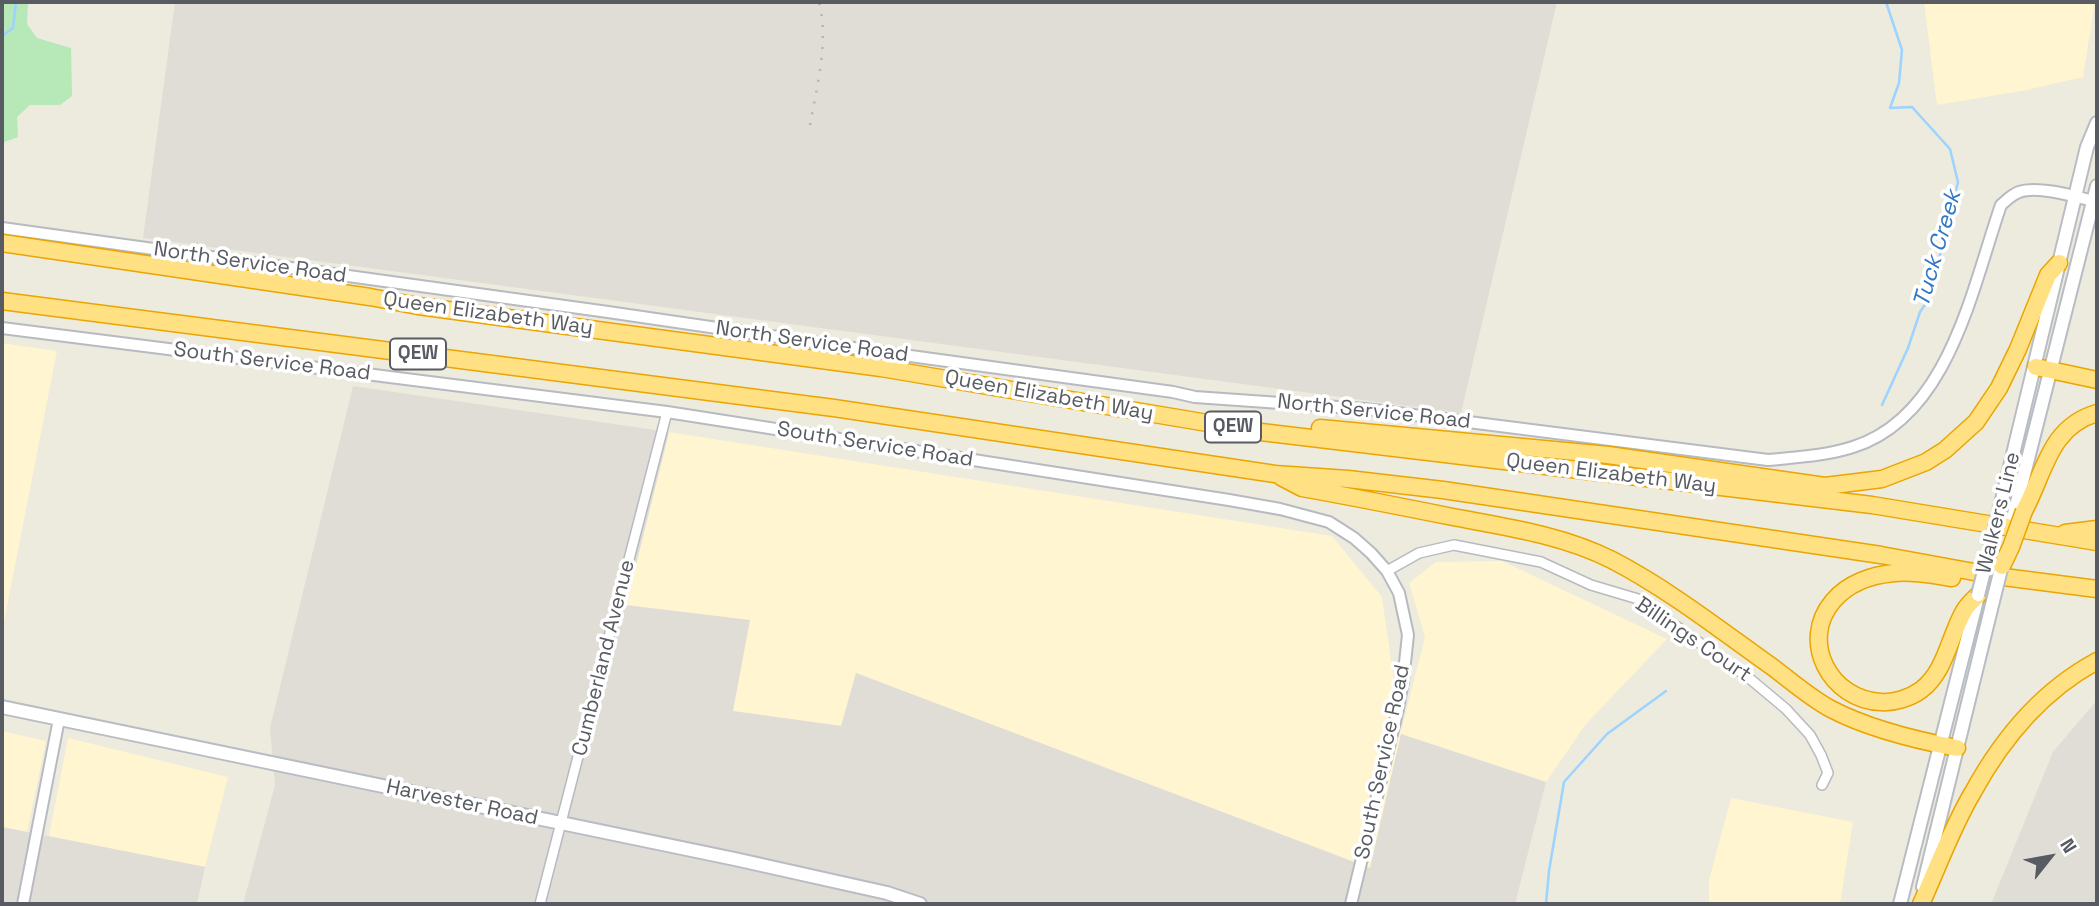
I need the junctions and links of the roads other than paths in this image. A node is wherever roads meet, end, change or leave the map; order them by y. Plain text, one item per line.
1 (2097, 123) edge
2 (2097, 186) edge
3 (2077, 196) junction
4 (2096, 202) edge
5 (2, 228) edge
6 (2, 243) edge
7 (2059, 263) junction
8 (2, 301) edge
9 (59, 308) junction
10 (2, 311) edge
11 (2, 328) edge
12 (2044, 369) junction
13 (2097, 380) edge
14 (667, 412) junction
15 (2097, 414) edge
16 (1261, 432) junction
17 (1275, 474) junction
18 (1872, 505) junction
19 (2018, 516) junction
20 (2097, 529) edge
21 (2097, 542) edge
22 (1387, 571) junction
23 (1999, 571) junction
24 (2097, 589) edge
25 (1985, 598) junction
26 (2097, 661) edge
27 (2, 707) edge
28 (59, 719) junction
29 (1940, 745) junction
30 (1957, 748) junction
31 (1822, 785) dead end
32 (561, 823) junction
33 (23, 904) edge
34 (540, 904) edge
35 (920, 904) edge
36 (1351, 904) edge
37 (1900, 904) edge
38 (1920, 904) edge

1 - 3 main road, Walkers Line
2 - 4 main road, Walkers Line
3 - 4 street, North Service Road
3 - 5 street, North Service Road
3 - 7 main road, Walkers Line
4 - 12 main road, Walkers Line
6 - 16 highway, Queen Elizabeth Way / QEW
7 - 12 main road, Walkers Line
7 - 16 highway
8 - 9 highway, Queen Elizabeth Way / QEW
9 - 10 highway
9 - 17 highway, Queen Elizabeth Way / QEW
11 - 14 street, South Service Road
12 - 13 highway
12 - 19 main road, Walkers Line
12 - 25 main road, Walkers Line, bridge
14 - 22 street, South Service Road
14 - 32 street, Cumberland Avenue
15 - 19 highway
16 - 18 highway, Queen Elizabeth Way / QEW
17 - 23 highway, Queen Elizabeth Way / QEW
17 - 29 highway
18 - 20 highway
18 - 21 highway, Queen Elizabeth Way / QEW
19 - 23 highway, bridge
22 - 31 street, Billings Court
22 - 36 street, South Service Road
23 - 24 highway, Queen Elizabeth Way / QEW
23 - 25 main road, Walkers Line, bridge
23 - 25 highway
25 - 29 main road, Walkers Line
25 - 30 main road, Walkers Line
26 - 38 highway
27 - 28 main road, Harvester Road
28 - 32 main road, Harvester Road
28 - 33 street
29 - 30 highway
29 - 37 main road, Walkers Line
30 - 38 main road, Walkers Line
32 - 34 street, Cumberland Avenue
32 - 35 main road, Harvester Road

